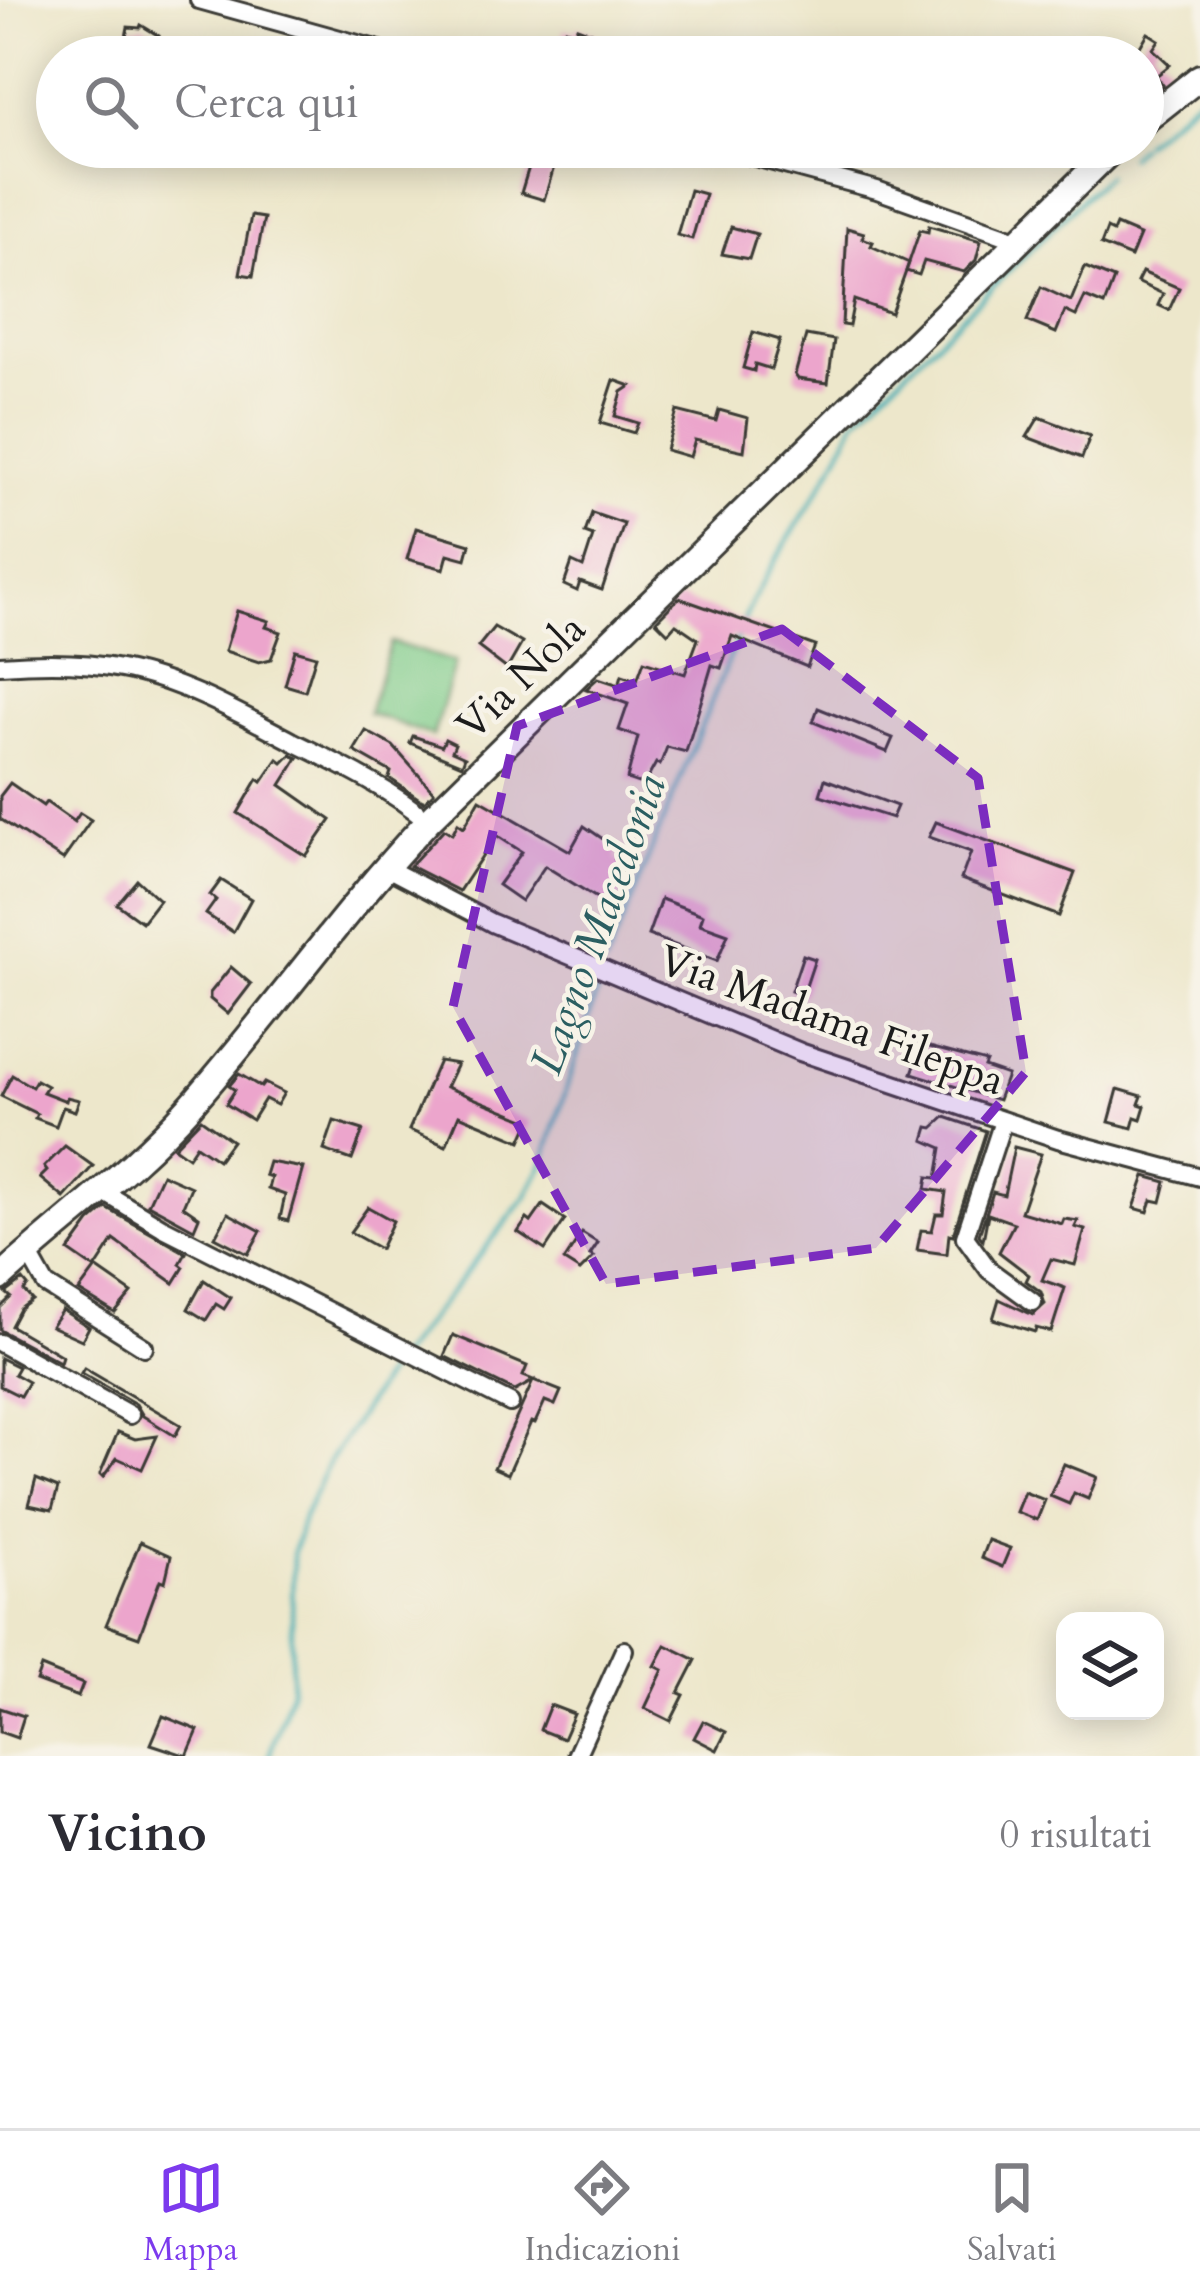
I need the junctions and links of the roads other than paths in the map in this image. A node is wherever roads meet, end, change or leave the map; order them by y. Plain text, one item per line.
1 (200, 0) edge
2 (329, 36) edge
3 (1200, 77) edge
4 (1164, 105) edge
5 (795, 168) edge
6 (1093, 168) edge
7 (1017, 240) junction
8 (0, 664) edge
9 (428, 821) junction
10 (385, 867) junction
11 (1003, 1121) junction
12 (1200, 1178) edge
13 (102, 1191) junction
14 (28, 1252) junction
15 (0, 1278) edge
16 (1033, 1302) dead end
17 (0, 1342) edge
18 (144, 1347) dead end
19 (510, 1403) dead end
20 (130, 1415) dead end
21 (624, 1650) dead end
22 (576, 1756) edge

1 - 2 street
3 - 4 street
5 - 7 street
6 - 7 street, Via Nola
7 - 9 street, Via Nola
8 - 9 street
9 - 10 street, Via Nola
10 - 11 street, Via Madama Fileppa
10 - 13 street, Via Nola
11 - 12 street, Via Madama Fileppa
11 - 16 street
13 - 14 street, Via Nola
13 - 19 street
14 - 15 street, Via Nola
14 - 18 street
17 - 20 street
21 - 22 street

